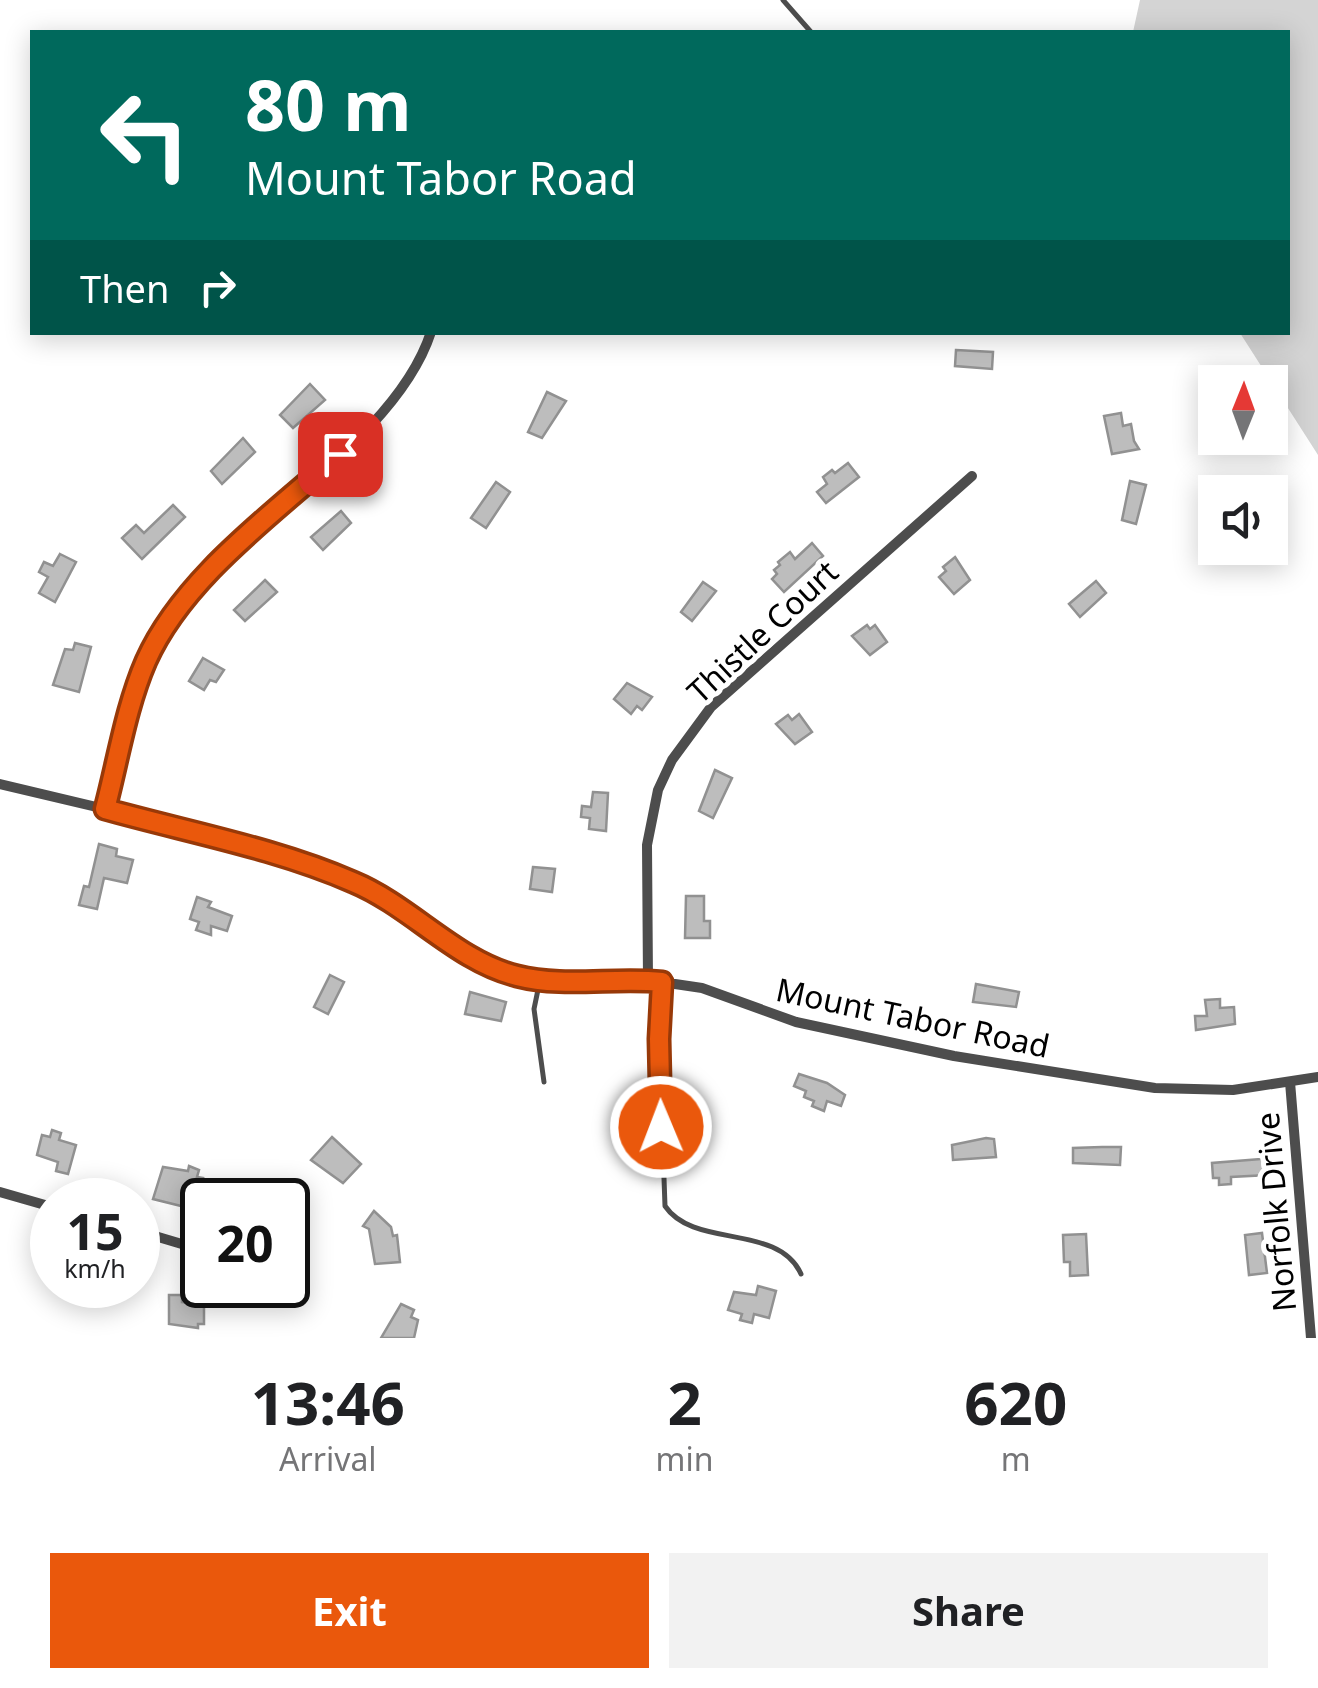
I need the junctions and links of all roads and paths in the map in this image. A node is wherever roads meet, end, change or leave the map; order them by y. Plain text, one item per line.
1 (783, 0) edge
2 (809, 30) edge
3 (429, 335) edge
4 (972, 476) dead end
5 (0, 784) edge
6 (105, 809) junction
7 (540, 980) junction
8 (648, 981) junction
9 (662, 982) junction
10 (1318, 1077) edge
11 (544, 1082) dead end
12 (1290, 1082) junction
13 (0, 1192) edge
14 (30, 1201) edge
15 (801, 1274) dead end
16 (1312, 1338) edge

1 - 2 lane
3 - 6 street
4 - 8 street, Thistle Court
5 - 6 street, Mount Tabor Road
6 - 7 street, Mount Tabor Road
7 - 8 street, Mount Tabor Road
7 - 11 lane
8 - 9 street, Mount Tabor Road
9 - 12 street, Mount Tabor Road
9 - 15 lane
10 - 12 street, Mount Tabor Road
12 - 16 street, Norfolk Drive
13 - 14 street

